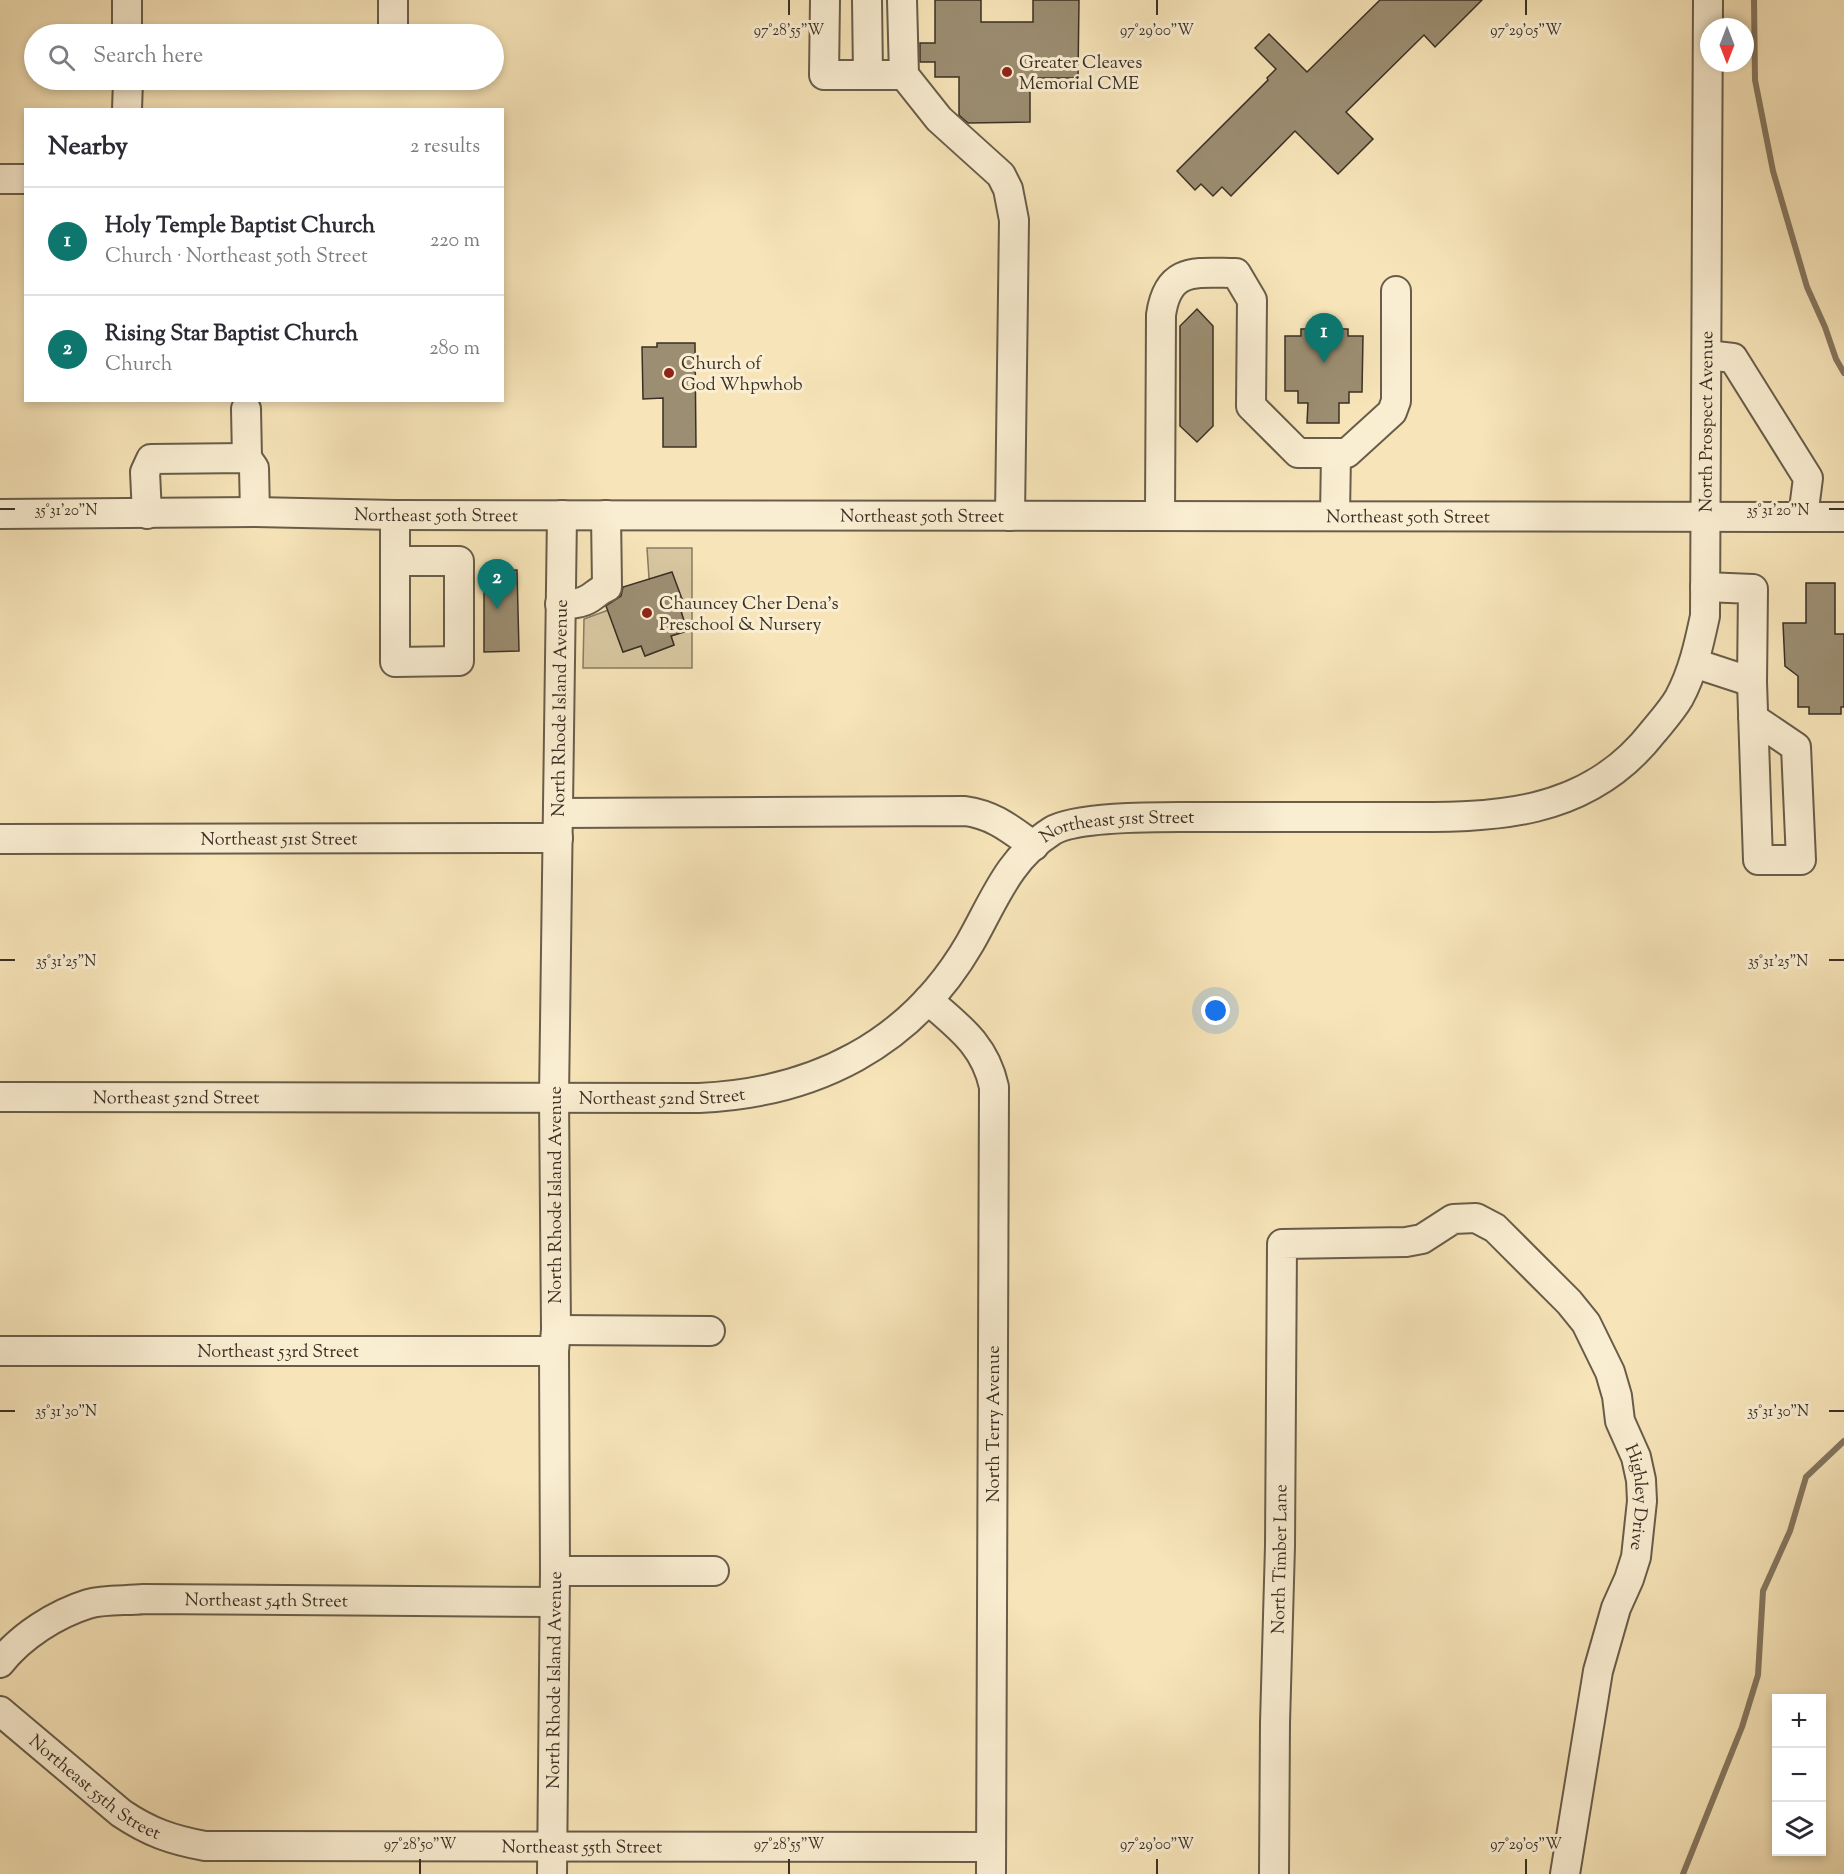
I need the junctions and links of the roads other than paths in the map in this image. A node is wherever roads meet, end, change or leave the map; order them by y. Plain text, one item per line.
1 (127, 0) edge
2 (393, 0) edge
3 (825, 0) edge
4 (867, 0) edge
5 (1708, 0) edge
6 (903, 12) edge
7 (127, 24) edge
8 (393, 24) edge
9 (868, 75) junction
10 (904, 75) junction
11 (128, 90) edge
12 (127, 108) edge
13 (0, 179) edge
14 (24, 179) edge
15 (1396, 291) dead end
16 (1707, 355) junction
17 (246, 409) dead end
18 (1336, 454) junction
19 (247, 458) junction
20 (255, 512) junction
21 (0, 514) edge
22 (147, 514) junction
23 (395, 515) junction
24 (562, 515) junction
25 (606, 515) junction
26 (1010, 516) junction
27 (1160, 516) junction
28 (1335, 516) junction
29 (1706, 517) junction
30 (1803, 517) junction
31 (1844, 517) edge
32 (395, 561) dead end
33 (1705, 587) junction
34 (560, 604) junction
35 (1694, 663) junction
36 (1752, 682) junction
37 (1753, 718) dead end
38 (1577, 793) joint
39 (558, 825) junction
40 (0, 839) edge
41 (1034, 846) junction
42 (928, 1000) junction
43 (0, 1097) edge
44 (554, 1097) junction
45 (1465, 1217) joint
46 (710, 1331) dead end
47 (555, 1340) junction
48 (0, 1351) edge
49 (714, 1570) dead end
50 (555, 1571) junction
51 (554, 1602) junction
52 (0, 1663) edge
53 (0, 1711) edge
54 (552, 1860) edge
55 (991, 1860) edge
56 (1274, 1874) edge
57 (1565, 1874) edge

1 - 7 street
2 - 8 street
3 - 9 street
4 - 9 street
5 - 16 street, North Prospect Avenue
6 - 10 street
9 - 10 street
10 - 26 street
11 - 12 street
13 - 14 street
15 - 18 street
16 - 29 street, North Prospect Avenue
16 - 30 street
17 - 19 street
18 - 27 street
18 - 28 street
19 - 20 street
19 - 22 street
20 - 22 street, Northeast 50th Street
20 - 23 street, Northeast 50th Street
21 - 22 street, Northeast 50th Street
23 - 24 street, Northeast 50th Street
23 - 32 street
24 - 25 street, Northeast 50th Street
24 - 34 street, North Rhode Island Avenue
25 - 26 street, Northeast 50th Street
25 - 34 street
26 - 27 street, Northeast 50th Street
27 - 28 street, Northeast 50th Street
28 - 29 street, Northeast 50th Street
29 - 30 street, Northeast 50th Street
29 - 33 street, North Prospect Avenue
30 - 31 street, Northeast 50th Street
33 - 35 street, North Prospect Avenue
33 - 36 street
34 - 39 street, North Rhode Island Avenue
35 - 36 street
35 - 38 street, North Prospect Avenue
36 - 37 street
38 - 41 street, Northeast 51st Street
39 - 40 street, Northeast 51st Street
39 - 41 street, Northeast 51st Street
39 - 44 street, North Rhode Island Avenue
41 - 42 street, Northeast 52nd Street
42 - 44 street, Northeast 52nd Street
42 - 55 street, North Terry Avenue
43 - 44 street, Northeast 52nd Street
44 - 47 street, North Rhode Island Avenue
45 - 56 street, North Timber Lane
45 - 57 street, Highley Drive
46 - 47 street, Northeast 53rd Street
47 - 48 street, Northeast 53rd Street
47 - 50 street, North Rhode Island Avenue
49 - 50 street
50 - 51 street, North Rhode Island Avenue
51 - 52 street, Northeast 54th Street
51 - 54 street, North Rhode Island Avenue
53 - 54 street, Northeast 55th Street
54 - 55 street, Northeast 55th Street

